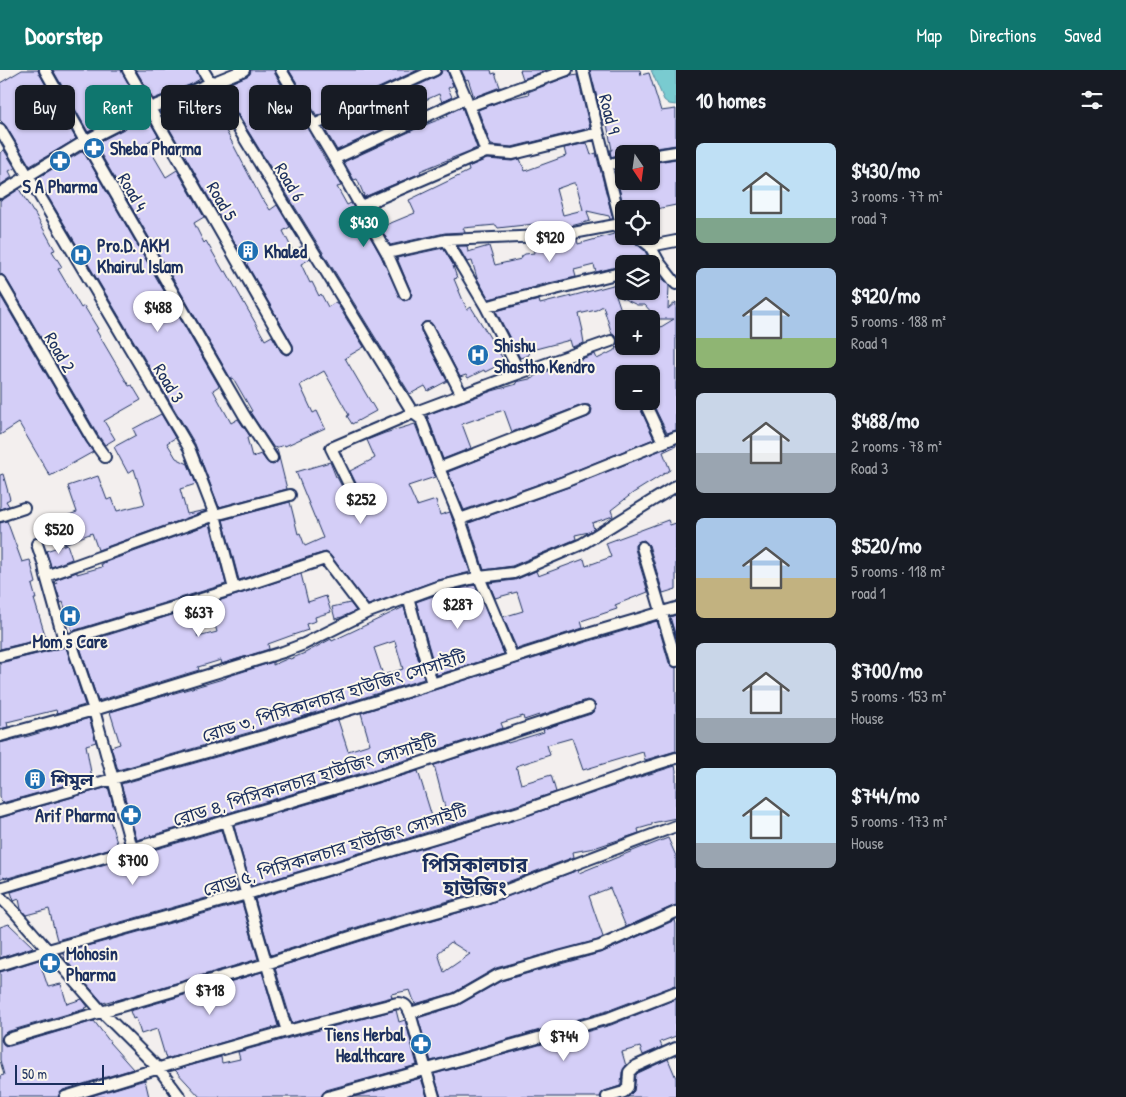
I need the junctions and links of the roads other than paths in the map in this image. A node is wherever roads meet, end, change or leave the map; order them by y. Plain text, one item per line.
1 (45, 70) edge
2 (128, 70) edge
3 (203, 70) edge
4 (244, 70) edge
5 (281, 70) edge
6 (435, 70) edge
7 (454, 70) edge
8 (567, 70) edge
9 (583, 70) edge
10 (211, 84) junction
11 (137, 85) edge
12 (468, 102) junction
13 (151, 108) edge
14 (151, 110) edge
15 (314, 125) junction
16 (0, 129) edge
17 (107, 130) edge
18 (598, 133) junction
19 (85, 141) junction
20 (486, 152) junction
21 (676, 152) edge
22 (660, 155) edge
23 (334, 159) junction
24 (615, 163) edge
25 (606, 165) junction
26 (27, 176) junction
27 (0, 193) edge
28 (615, 200) edge
29 (361, 206) junction
30 (615, 227) edge
31 (446, 240) junction
32 (676, 241) edge
33 (650, 246) joint
34 (387, 253) junction
35 (653, 255) edge
36 (660, 268) edge
37 (615, 274) edge
38 (0, 281) edge
39 (676, 284) edge
40 (405, 294) dead end
41 (486, 308) junction
42 (427, 328) dead end
43 (611, 340) dead end
44 (287, 348) dead end
45 (520, 373) junction
46 (462, 395) junction
47 (648, 410) edge
48 (584, 411) dead end
49 (413, 413) junction
50 (676, 437) edge
51 (663, 442) junction
52 (105, 456) dead end
53 (272, 458) dead end
54 (439, 468) junction
55 (676, 486) edge
56 (290, 495) dead end
57 (24, 508) dead end
58 (362, 511) dead end
59 (215, 515) junction
60 (0, 516) edge
61 (460, 519) junction
62 (37, 544) dead end
63 (642, 547) dead end
64 (46, 576) junction
65 (479, 577) junction
66 (234, 588) junction
67 (408, 597) junction
68 (676, 608) edge
69 (662, 612) junction
70 (366, 613) junction
71 (67, 639) junction
72 (0, 656) edge
73 (513, 658) junction
74 (676, 660) edge
75 (432, 684) junction
76 (588, 707) dead end
77 (94, 710) junction
78 (0, 736) edge
79 (676, 758) edge
80 (112, 780) junction
81 (0, 811) edge
82 (226, 822) junction
83 (676, 826) edge
84 (132, 848) junction
85 (0, 888) edge
86 (247, 894) junction
87 (0, 897) edge
88 (676, 912) edge
89 (48, 950) junction
90 (266, 964) junction
91 (0, 965) edge
92 (676, 992) edge
93 (102, 1012) junction
94 (410, 1013) junction
95 (287, 1031) junction
96 (8, 1039) dead end
97 (676, 1048) edge
98 (159, 1069) junction
99 (426, 1070) junction
100 (65, 1097) edge
101 (180, 1097) edge
102 (328, 1097) edge
103 (434, 1097) edge
104 (607, 1097) edge

1 - 19 street, Road 4
2 - 11 street, Road 5
3 - 10 street, Road 6
4 - 10 street
5 - 15 street
6 - 15 street
7 - 12 street
8 - 12 street
9 - 18 street, Road 9
10 - 13 street
10 - 49 street, Road 6
12 - 20 street
12 - 23 street
14 - 44 street, Road 5
15 - 23 street
16 - 26 street, Road 3
17 - 19 street
18 - 20 street
18 - 25 street, Road 9
19 - 26 street
19 - 53 street, Road 4
20 - 29 street
21 - 22 street
23 - 29 street
24 - 25 street
25 - 28 street, Road 9
26 - 27 street
26 - 59 street, Road 3
29 - 34 street
30 - 31 street
31 - 34 street
31 - 41 street
32 - 33 street
33 - 35 street
34 - 40 street
36 - 39 street
37 - 41 street
38 - 52 street, Road 2
41 - 45 street
42 - 46 street
43 - 45 street
45 - 46 street
46 - 49 street
47 - 51 street
48 - 54 street
49 - 54 street, Road 6
49 - 58 street
50 - 51 street
51 - 61 street
54 - 61 street, Road 6
55 - 65 street
56 - 59 street
57 - 60 street
59 - 64 street
59 - 66 street, Road 3
61 - 65 street, Road 6
62 - 64 street
63 - 69 street
64 - 71 street
65 - 67 street
65 - 73 street, Road 6
66 - 70 street
66 - 71 street
67 - 70 street
67 - 75 street
68 - 69 street, রোড ৩, পিসিকালচার হাউজিং সোসাইটি
69 - 73 street, রোড ৩, পিসিকালচার হাউজিং সোসাইটি
69 - 74 street
70 - 77 street
71 - 72 street
71 - 77 street
73 - 75 street, রোড ৩, পিসিকালচার হাউজিং সোসাইটি
75 - 80 street, রোড ৩, পিসিকালচার হাউজিং সোসাইটি
76 - 82 street, রোড ৪, পিসিকালচার হাউজিং সোসাইটি
77 - 78 street
77 - 80 street
79 - 86 street, রোড ৫, পিসিকালচার হাউজিং সোসাইটি
80 - 81 street, রোড ৩, পিসিকালচার হাউজিং সোসাইটি
80 - 84 street
82 - 84 street, রোড ৪, পিসিকালচার হাউজিং সোসাইটি
82 - 86 street
83 - 90 street
84 - 85 street, রোড ৪, পিসিকালচার হাউজিং সোসাইটি
86 - 89 street, রোড ৫, পিসিকালচার হাউজিং সোসাইটি
86 - 90 street
87 - 89 street
88 - 94 street
89 - 91 street, রোড ৫, পিসিকালচার হাউজিং সোসাইটি
89 - 93 street
90 - 93 street
90 - 95 street
92 - 99 street
93 - 96 street
93 - 98 street
94 - 95 street
94 - 99 street
95 - 98 street
97 - 104 street
98 - 100 street
98 - 101 street
99 - 102 street
99 - 103 street

